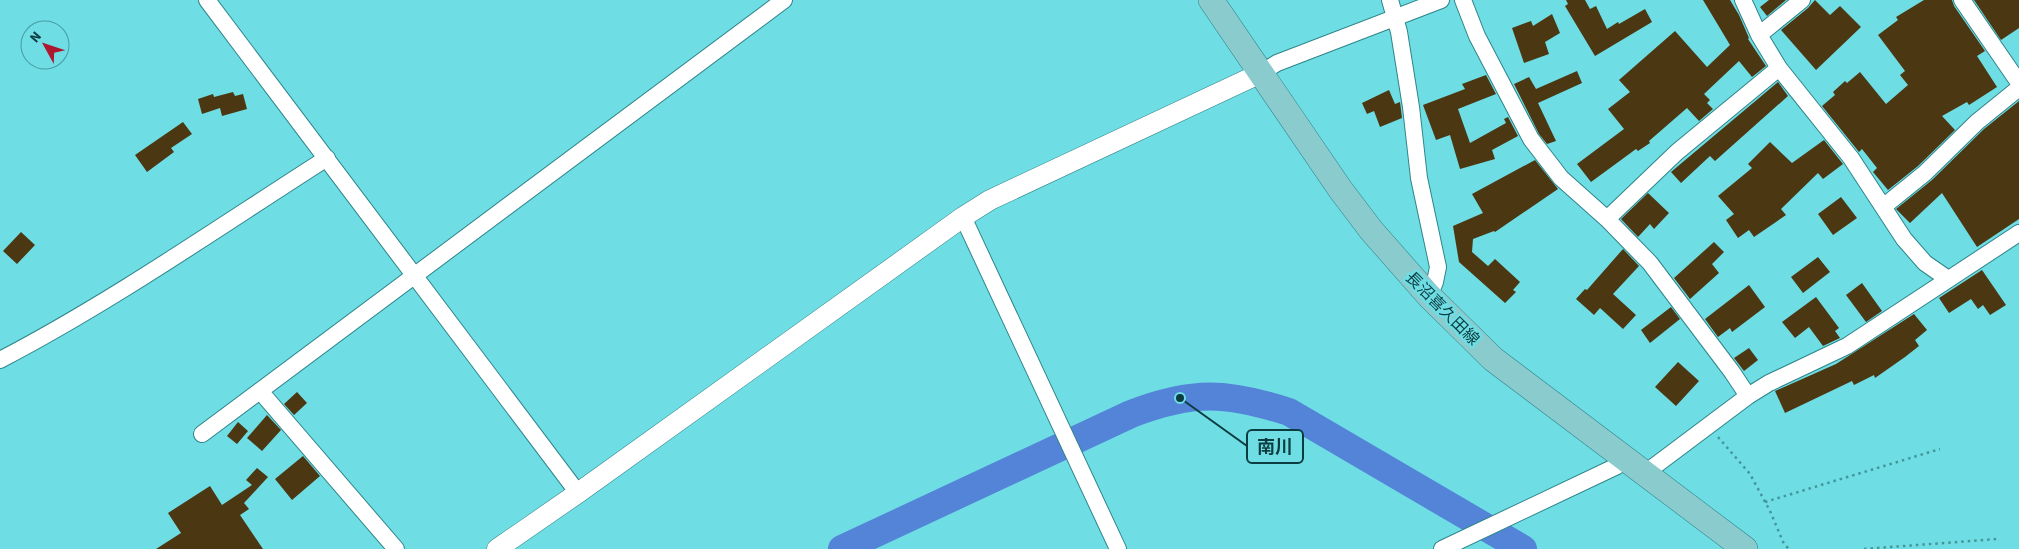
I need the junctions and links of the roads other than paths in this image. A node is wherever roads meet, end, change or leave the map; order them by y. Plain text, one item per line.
1 (207, 0) edge
2 (784, 0) edge
3 (1211, 0) edge
4 (1390, 0) edge
5 (1441, 0) edge
6 (1463, 0) edge
7 (1744, 0) edge
8 (1802, 0) edge
9 (1962, 0) edge
10 (1395, 16) junction
11 (1759, 35) junction
12 (1779, 68) junction
13 (1261, 73) junction
14 (2019, 83) edge
15 (2019, 88) edge
16 (327, 158) junction
17 (1883, 207) junction
18 (963, 218) junction
19 (1607, 219) junction
20 (2019, 233) edge
21 (414, 276) junction
22 (1948, 279) junction
23 (1429, 296) junction
24 (0, 360) edge
25 (260, 391) junction
26 (1748, 396) junction
27 (202, 434) dead end
28 (1635, 466) junction
29 (578, 493) junction
30 (396, 549) edge
31 (497, 549) edge
32 (1118, 549) edge
33 (1442, 549) edge
34 (1745, 549) edge

1 - 16 street
2 - 21 street
3 - 13 main road, 長沼喜久田線
4 - 10 street
5 - 10 street
6 - 19 street
7 - 11 street
8 - 11 street
9 - 14 street
10 - 13 street
10 - 23 street
11 - 12 street
12 - 17 street
12 - 19 street
13 - 18 street
13 - 23 main road, 長沼喜久田線
15 - 17 street
16 - 21 street
16 - 24 street
17 - 22 street
18 - 29 street
18 - 32 street
19 - 26 street
20 - 22 street
21 - 25 street
21 - 29 street
22 - 26 street
23 - 28 main road, 長沼喜久田線
25 - 27 street
25 - 30 street
26 - 28 street
28 - 33 street
28 - 34 main road, 長沼喜久田線
29 - 31 street

